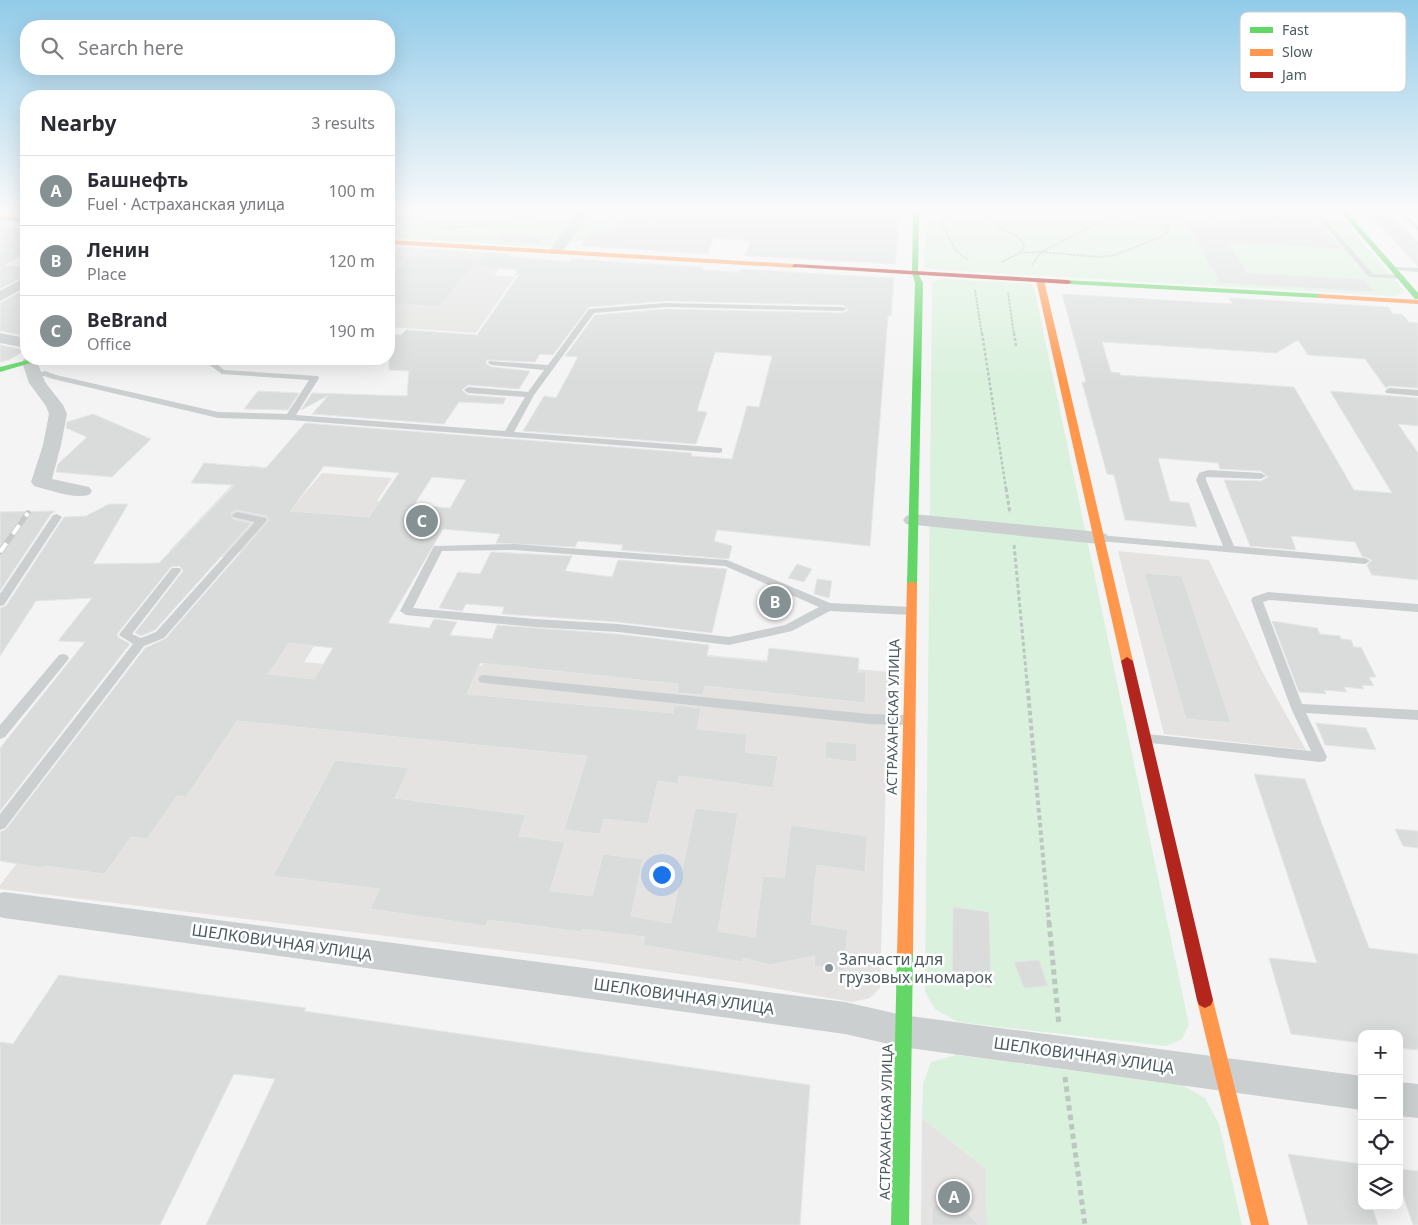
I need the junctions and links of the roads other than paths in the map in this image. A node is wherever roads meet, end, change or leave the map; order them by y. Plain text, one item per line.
1 (836, 268) edge
2 (915, 268) edge
3 (1364, 268) edge
4 (1394, 268) edge
5 (1418, 270) edge
6 (915, 273) junction
7 (1398, 273) junction
8 (1040, 280) junction
9 (20, 285) edge
10 (0, 297) edge
11 (1418, 297) edge
12 (1418, 302) edge
13 (843, 309) dead end
14 (0, 338) edge
15 (20, 342) edge
16 (492, 363) dead end
17 (26, 365) edge
18 (36, 365) edge
19 (38, 365) edge
20 (213, 365) edge
21 (550, 368) junction
22 (0, 370) edge
23 (468, 390) dead end
24 (1389, 391) dead end
25 (1418, 393) edge
26 (530, 394) junction
27 (290, 417) junction
28 (508, 434) junction
29 (719, 450) dead end
30 (1261, 476) dead end
31 (82, 491) dead end
32 (237, 515) dead end
33 (57, 517) dead end
34 (913, 520) junction
35 (1099, 538) junction
36 (1230, 550) junction
37 (1365, 561) dead end
38 (176, 570) dead end
39 (0, 602) edge
40 (828, 607) junction
41 (1418, 608) edge
42 (910, 610) junction
43 (140, 642) junction
44 (63, 658) dead end
45 (484, 679) dead end
46 (1297, 708) junction
47 (1418, 715) edge
48 (908, 720) junction
49 (0, 734) edge
50 (1146, 739) junction
51 (0, 824) edge
52 (2, 905) edge
53 (902, 1031) junction
54 (1222, 1074) junction
55 (1358, 1092) edge
56 (1403, 1099) edge
57 (1418, 1101) edge
58 (900, 1225) edge
59 (1260, 1225) edge

1 - 6 main road
2 - 6 main road, АСТРАХАНСКАЯ УЛИЦА
3 - 7 lane
4 - 7 main road
5 - 7 lane
6 - 8 main road
6 - 34 main road, АСТРАХАНСКАЯ УЛИЦА
7 - 11 main road
8 - 12 main road
8 - 35 main road
9 - 10 street
13 - 21 lane
14 - 15 street
16 - 21 lane
17 - 22 main road
18 - 31 street
19 - 27 lane
20 - 27 lane
21 - 26 lane
23 - 26 lane
24 - 25 lane
26 - 28 lane
27 - 28 lane
28 - 29 lane
30 - 36 lane
32 - 43 lane
33 - 39 lane
34 - 35 street
34 - 42 main road, АСТРАХАНСКАЯ УЛИЦА
35 - 36 lane
35 - 50 main road
36 - 37 lane
38 - 43 lane
40 - 40 lane
40 - 42 lane
41 - 46 lane
42 - 48 main road, АСТРАХАНСКАЯ УЛИЦА
43 - 51 lane
44 - 49 lane
45 - 48 lane
46 - 47 lane
46 - 50 lane
48 - 53 main road, АСТРАХАНСКАЯ УЛИЦА
50 - 54 main road
52 - 53 street, ШЕЛКОВИЧНАЯ УЛИЦА
53 - 54 street, ШЕЛКОВИЧНАЯ УЛИЦА
53 - 58 main road, АСТРАХАНСКАЯ УЛИЦА
54 - 55 street, ШЕЛКОВИЧНАЯ УЛИЦА
54 - 59 main road
56 - 57 street

